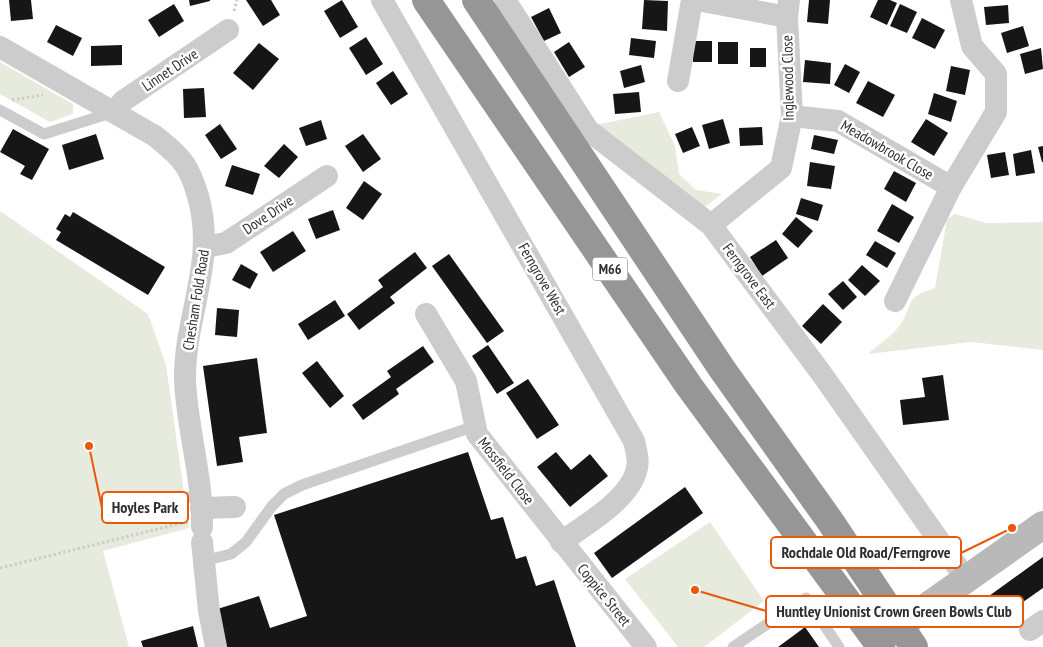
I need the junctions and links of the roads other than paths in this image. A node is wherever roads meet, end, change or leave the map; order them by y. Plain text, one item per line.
1 (382, 0) edge
2 (426, 0) edge
3 (476, 0) edge
4 (505, 0) edge
5 (692, 0) edge
6 (697, 0) edge
7 (961, 0) edge
8 (788, 8) edge
9 (228, 30) dead end
10 (0, 47) edge
11 (678, 81) dead end
12 (0, 110) edge
13 (114, 112) junction
14 (792, 116) junction
15 (327, 176) dead end
16 (951, 187) junction
17 (711, 225) junction
18 (205, 247) junction
19 (894, 301) dead end
20 (426, 314) dead end
21 (475, 426) junction
22 (160, 500) dead end
23 (235, 507) dead end
24 (1043, 525) edge
25 (202, 526) junction
26 (562, 542) junction
27 (966, 579) junction
28 (216, 647) edge
29 (646, 647) edge
30 (733, 647) edge
31 (839, 647) edge
32 (869, 647) edge
33 (881, 647) edge
34 (914, 647) edge

1 - 26 street, Ferngrove West
2 - 33 highway, M66
3 - 34 highway, M66
4 - 17 street, Ferngrove East
5 - 11 street
6 - 8 street, Inglewood Close
7 - 16 street, Meadowbrook Close
8 - 14 street, Inglewood Close
9 - 13 street, Linnet Drive
10 - 13 street, Chesham Fold Road
12 - 13 lane
13 - 18 street, Chesham Fold Road
14 - 16 street, Meadowbrook Close
14 - 17 street, Inglewood Close
15 - 18 street, Dove Drive
16 - 19 street, Meadowbrook Close
17 - 27 street, Ferngrove East
18 - 25 street, Chesham Fold Road
20 - 21 street, Mossfield Close
21 - 25 lane
21 - 26 street, Mossfield Close
22 - 25 lane
23 - 25 street
24 - 27 main road
25 - 28 street, Chesham Fold Road
26 - 29 street, Coppice Street
27 - 32 main road
30 - 31 lane

